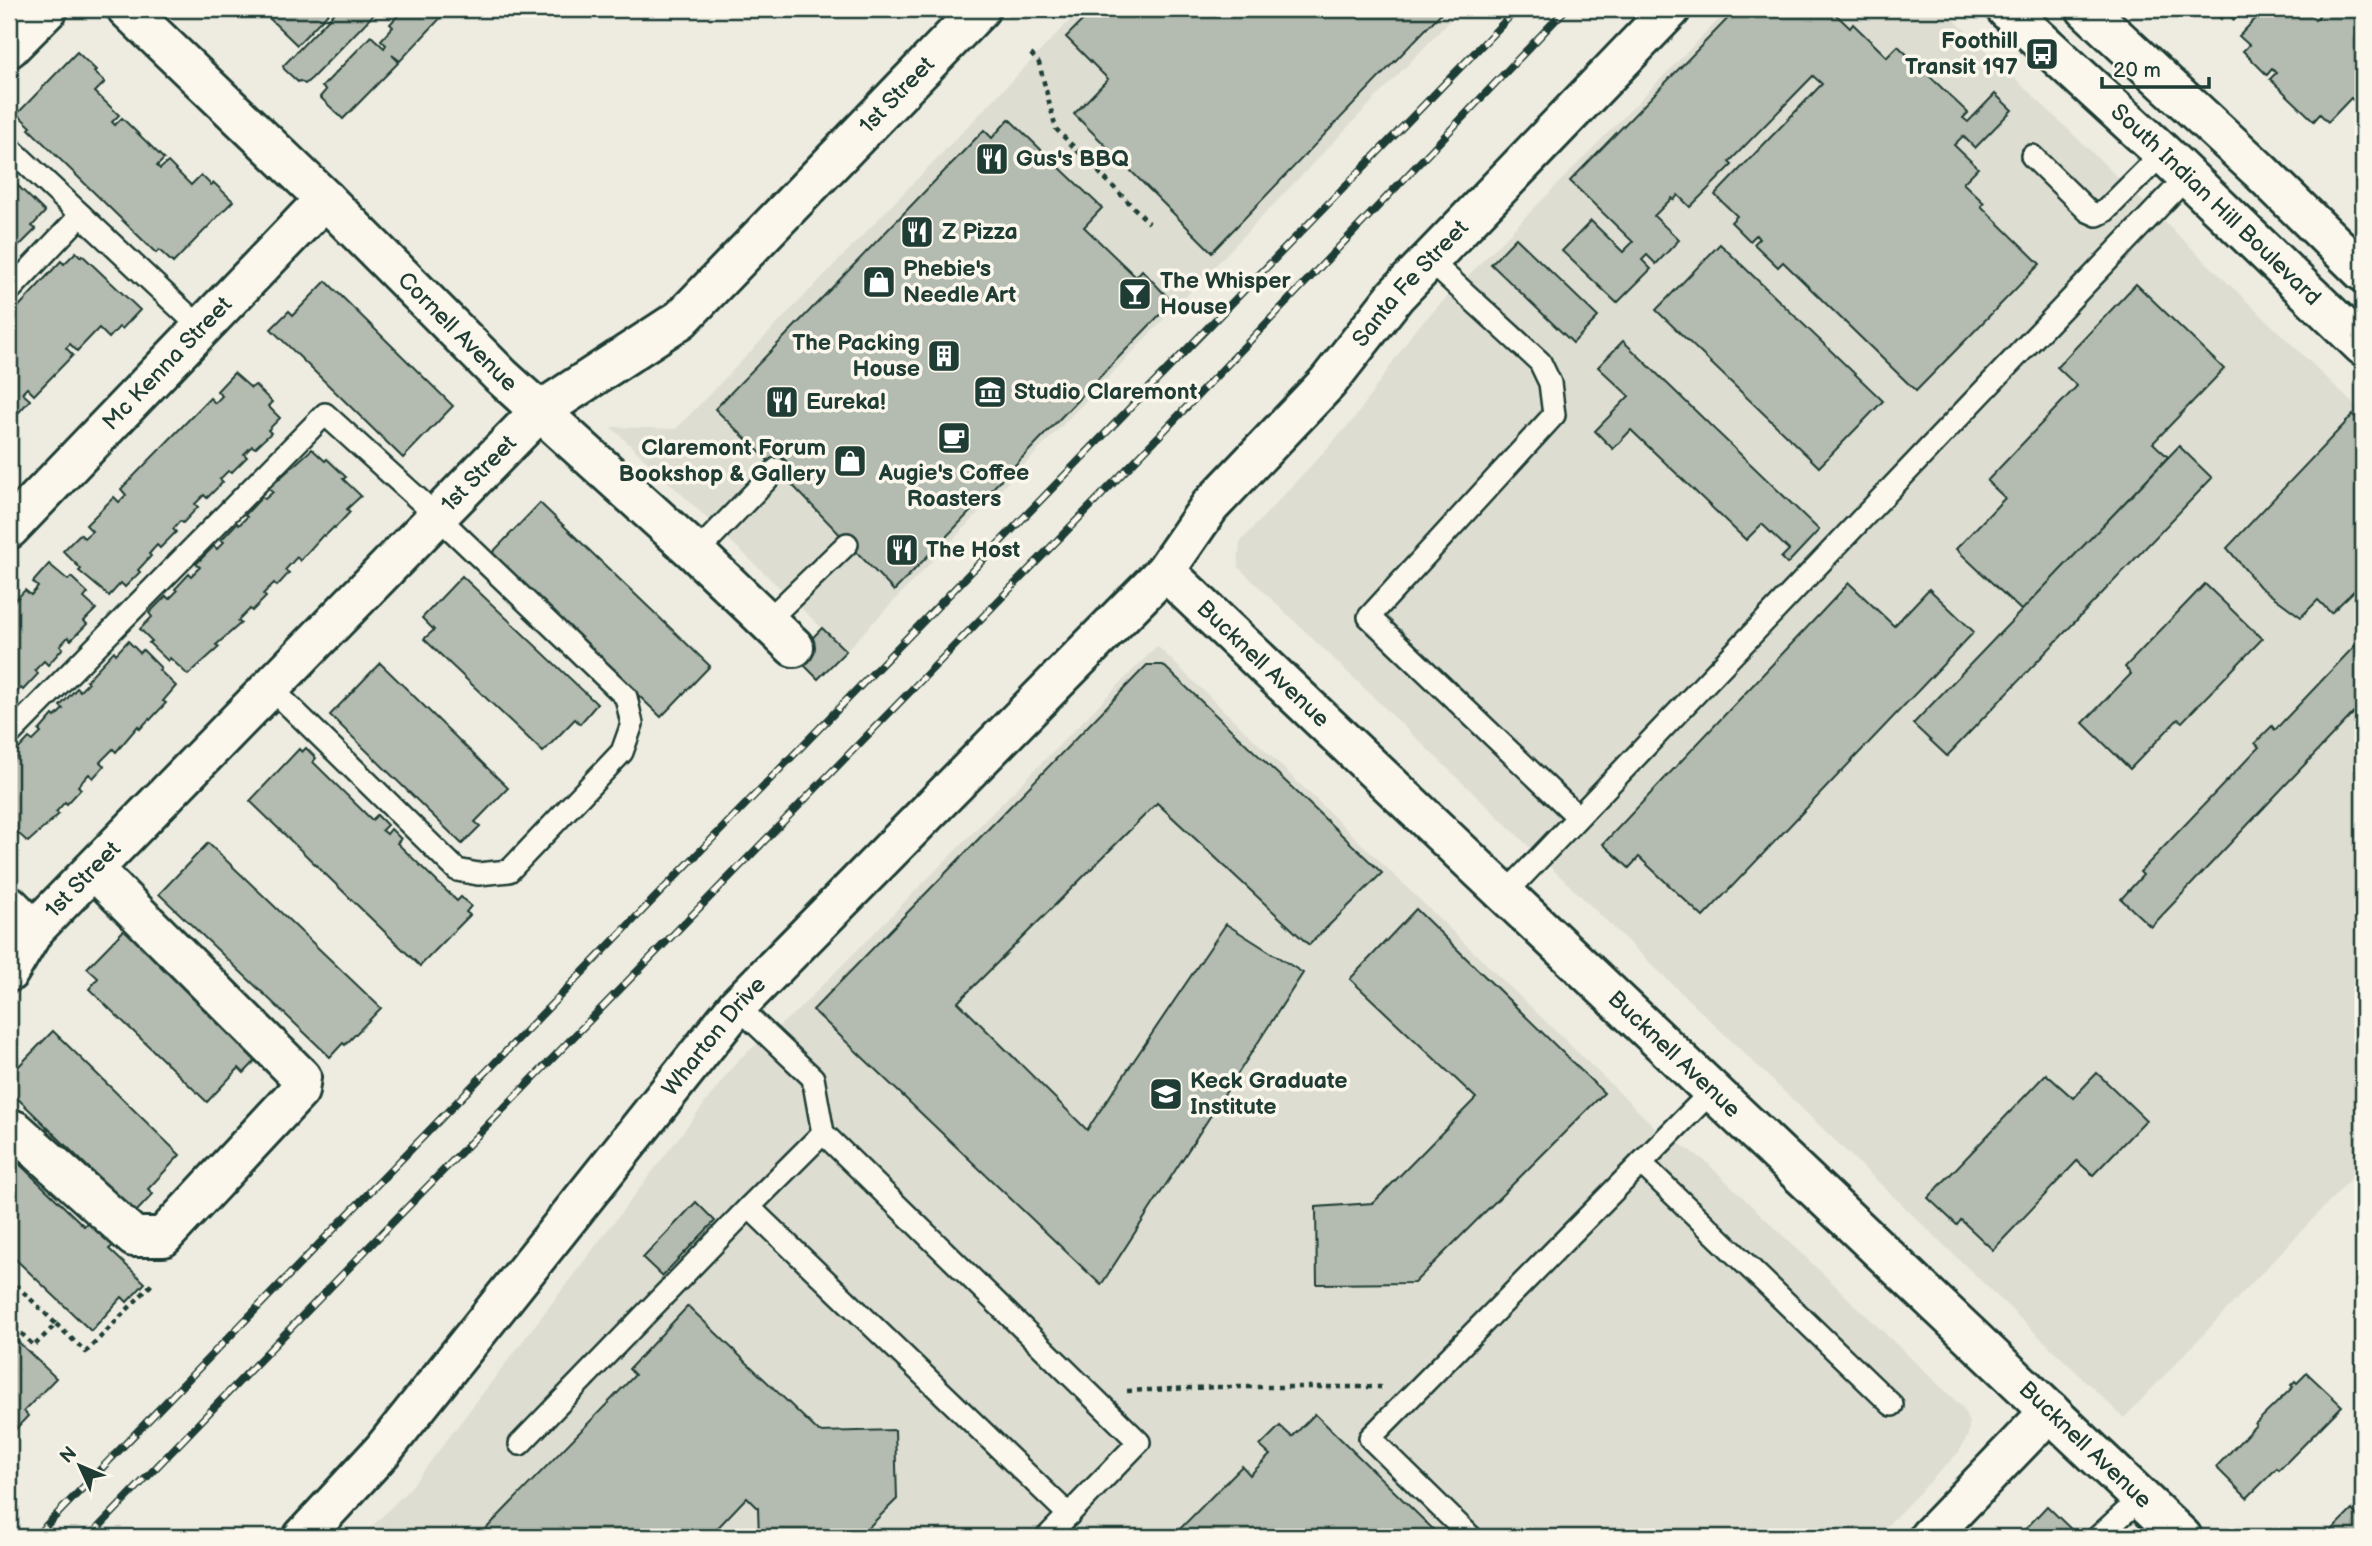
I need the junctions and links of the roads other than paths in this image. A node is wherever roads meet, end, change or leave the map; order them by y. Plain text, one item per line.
1 (48, 9) edge
2 (127, 9) edge
3 (980, 9) edge
4 (1671, 9) edge
5 (2006, 9) edge
6 (2086, 9) edge
7 (9, 48) edge
8 (12, 150) dead end
9 (2032, 156) dead end
10 (2175, 165) junction
11 (326, 199) junction
12 (81, 215) junction
13 (1429, 260) junction
14 (2363, 272) edge
15 (9, 290) edge
16 (201, 328) junction
17 (2363, 346) edge
18 (540, 411) junction
19 (777, 469) dead end
20 (437, 516) junction
21 (9, 529) edge
22 (847, 544) dead end
23 (696, 553) junction
24 (1165, 572) junction
25 (766, 621) junction
26 (794, 647) dead end
27 (271, 688) junction
28 (9, 735) edge
29 (1577, 816) junction
30 (94, 870) junction
31 (1505, 894) junction
32 (22, 918) edge
33 (9, 972) edge
34 (737, 1006) junction
35 (1712, 1091) junction
36 (9, 1128) edge
37 (823, 1133) junction
38 (1641, 1163) junction
39 (749, 1207) junction
40 (1892, 1405) dead end
41 (2050, 1411) junction
42 (520, 1444) dead end
43 (2141, 1497) junction
44 (1069, 1515) junction
45 (303, 1537) edge
46 (1047, 1537) edge
47 (1471, 1537) edge
48 (1928, 1537) edge
49 (2098, 1537) edge
50 (2182, 1537) edge

1 - 7 street
2 - 11 street, Cornell Avenue
3 - 18 street, 1st Street
4 - 13 street, Santa Fe Street
5 - 10 street, South Indian Hill Boulevard
6 - 14 street
8 - 12 lane
9 - 10 lane
10 - 17 street, South Indian Hill Boulevard
10 - 29 lane
11 - 16 street, Mc Kenna Street
11 - 18 street, Cornell Avenue
12 - 15 lane
12 - 16 lane
13 - 24 street, Santa Fe Street
13 - 29 lane
16 - 21 street, Mc Kenna Street
18 - 20 street, 1st Street
18 - 23 street, Cornell Avenue
19 - 23 lane
20 - 27 street, 1st Street
20 - 27 lane
20 - 28 lane
22 - 25 lane
23 - 25 street, Cornell Avenue
24 - 31 street, Bucknell Avenue
24 - 34 street, Wharton Drive
25 - 26 street, Cornell Avenue
27 - 30 street, 1st Street
29 - 31 lane
30 - 32 street, 1st Street
30 - 36 street
31 - 35 street, Bucknell Avenue
32 - 33 street, 1st Street
34 - 37 lane
34 - 45 street, Wharton Drive
35 - 38 lane
35 - 41 street, Bucknell Avenue
37 - 39 lane
37 - 44 lane
38 - 40 lane
38 - 47 lane
39 - 42 lane
39 - 44 lane
41 - 43 street, Bucknell Avenue
41 - 48 street
43 - 49 lane
43 - 50 street, Bucknell Avenue
44 - 46 lane

